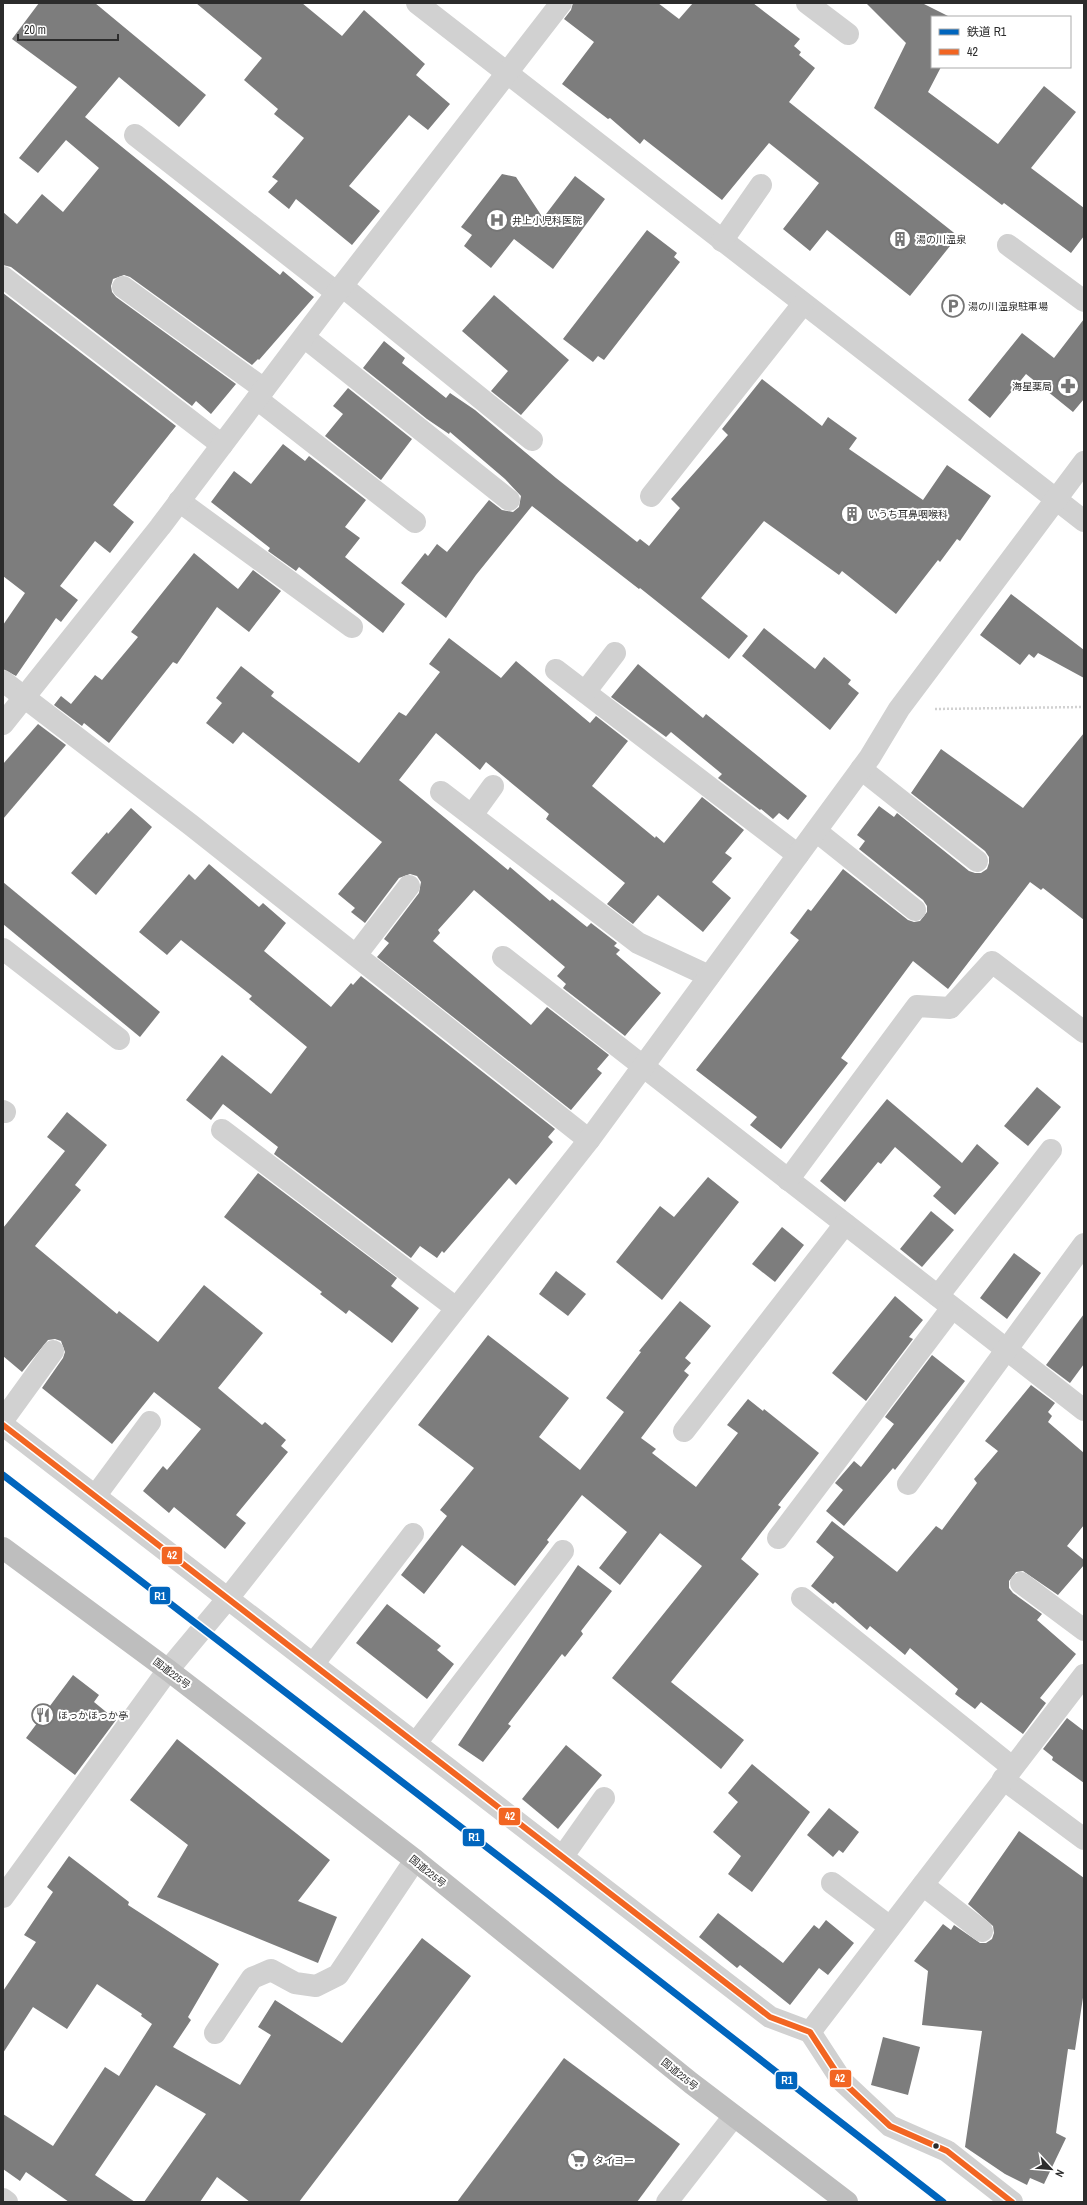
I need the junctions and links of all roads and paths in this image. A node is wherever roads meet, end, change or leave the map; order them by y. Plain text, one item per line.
1 (417, 3) edge
2 (561, 3) edge
3 (807, 3) edge
4 (848, 34) dead end
5 (507, 72) junction
6 (135, 135) dead end
7 (761, 185) dead end
8 (722, 240) junction
9 (1008, 245) dead end
10 (3, 277) edge
11 (123, 287) dead end
12 (339, 290) junction
13 (1084, 301) edge
14 (803, 304) junction
15 (304, 337) junction
16 (260, 394) junction
17 (532, 440) dead end
18 (222, 445) junction
19 (1084, 462) edge
20 (651, 496) dead end
21 (1055, 498) junction
22 (510, 500) dead end
23 (179, 502) junction
24 (1084, 521) edge
25 (415, 522) dead end
26 (352, 627) dead end
27 (615, 653) dead end
28 (556, 670) dead end
29 (3, 681) edge
30 (585, 692) junction
31 (24, 698) junction
32 (1084, 707) edge
33 (899, 709) junction
34 (3, 724) edge
35 (861, 769) junction
36 (493, 786) dead end
37 (441, 792) dead end
38 (472, 815) junction
39 (816, 831) junction
40 (798, 855) junction
41 (976, 861) dead end
42 (409, 886) dead end
43 (915, 910) dead end
44 (3, 949) edge
45 (356, 955) junction
46 (503, 957) dead end
47 (709, 976) junction
48 (1084, 1032) edge
49 (119, 1039) dead end
50 (642, 1066) junction
51 (222, 1130) dead end
52 (589, 1140) junction
53 (1051, 1150) dead end
54 (788, 1180) junction
55 (845, 1224) junction
56 (1084, 1244) edge
57 (945, 1302) junction
58 (456, 1308) junction
59 (1007, 1350) junction
60 (53, 1351) dead end
61 (1084, 1410) edge
62 (3, 1420) edge
63 (150, 1422) dead end
64 (3, 1425) edge
65 (684, 1431) dead end
66 (908, 1484) dead end
67 (96, 1495) junction
68 (413, 1534) dead end
69 (778, 1538) dead end
70 (3, 1548) edge
71 (563, 1550) dead end
72 (1021, 1583) dead end
73 (228, 1597) junction
74 (802, 1598) dead end
75 (1084, 1630) edge
76 (314, 1663) junction
77 (168, 1670) junction
78 (1084, 1675) edge
79 (1077, 1699) edge
80 (416, 1743) junction
81 (1008, 1773) junction
82 (604, 1798) dead end
83 (1084, 1838) edge
84 (563, 1856) junction
85 (415, 1860) junction
86 (832, 1883) dead end
87 (922, 1885) junction
88 (3, 1897) edge
89 (890, 1927) junction
90 (982, 1932) dead end
91 (810, 2032) junction
92 (215, 2033) dead end
93 (734, 2116) junction
94 (3, 2199) edge
95 (7, 2202) edge
96 (667, 2202) edge
97 (847, 2202) edge
98 (1012, 2202) edge

1 - 5 street
2 - 5 street
3 - 4 street
5 - 8 street
5 - 12 street
6 - 12 street
7 - 8 street
8 - 14 street
9 - 13 street
10 - 18 street
11 - 16 street
12 - 15 street
12 - 17 street
14 - 20 street
14 - 21 street
15 - 16 street
15 - 22 street
16 - 18 street
16 - 25 street
18 - 23 street
19 - 21 street
21 - 24 street
21 - 33 street
23 - 26 street
23 - 31 street
27 - 30 street
28 - 30 street
29 - 31 street
30 - 40 street
31 - 34 street
31 - 45 street
32 - 33 path
33 - 35 street
35 - 39 street
35 - 41 street
36 - 38 street
37 - 38 street
38 - 47 street
39 - 40 street
39 - 43 street
40 - 47 street
42 - 45 street
44 - 49 street
45 - 52 street
46 - 50 street
47 - 50 street
48 - 54 street
50 - 52 street
50 - 54 street
51 - 58 street
52 - 58 street
53 - 57 street
54 - 55 street
55 - 57 street
55 - 65 street
56 - 59 street
57 - 59 street
57 - 69 street
58 - 73 street
59 - 61 street
59 - 66 street
60 - 62 street
63 - 67 street
64 - 67 street
67 - 73 street
68 - 76 street
70 - 77 highway, 国道225号
71 - 80 street
72 - 75 street
73 - 76 street
73 - 77 street
74 - 81 street
76 - 80 street
77 - 85 highway, 国道225号
77 - 88 street
78 - 79 street
79 - 81 street
80 - 84 street
81 - 83 street
81 - 87 street
82 - 84 street
84 - 91 street
85 - 92 street
85 - 93 highway, 国道225号
86 - 89 street
87 - 89 street
87 - 90 street
89 - 91 street
91 - 98 street
93 - 96 street
93 - 97 highway, 国道225号
94 - 95 street

